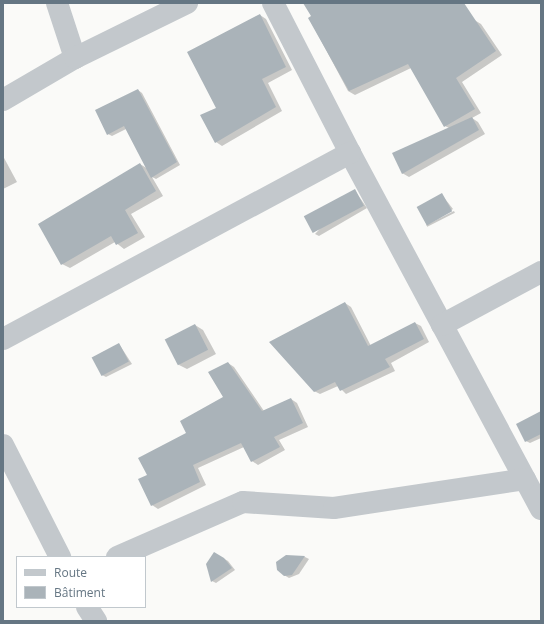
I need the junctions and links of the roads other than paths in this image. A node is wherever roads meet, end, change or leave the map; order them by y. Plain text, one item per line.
1 (57, 3) edge
2 (188, 3) edge
3 (273, 3) edge
4 (75, 58) junction
5 (3, 100) edge
6 (350, 154) junction
7 (541, 272) edge
8 (442, 325) junction
9 (3, 339) edge
10 (3, 445) edge
11 (525, 479) junction
12 (541, 509) edge
13 (59, 556) edge
14 (119, 556) edge
15 (89, 608) edge
16 (96, 621) edge

1 - 4 street
2 - 4 street
3 - 6 street
4 - 5 street
6 - 8 street
6 - 9 street
7 - 8 street
8 - 11 street
10 - 13 street
11 - 12 street
11 - 14 street
15 - 16 street

